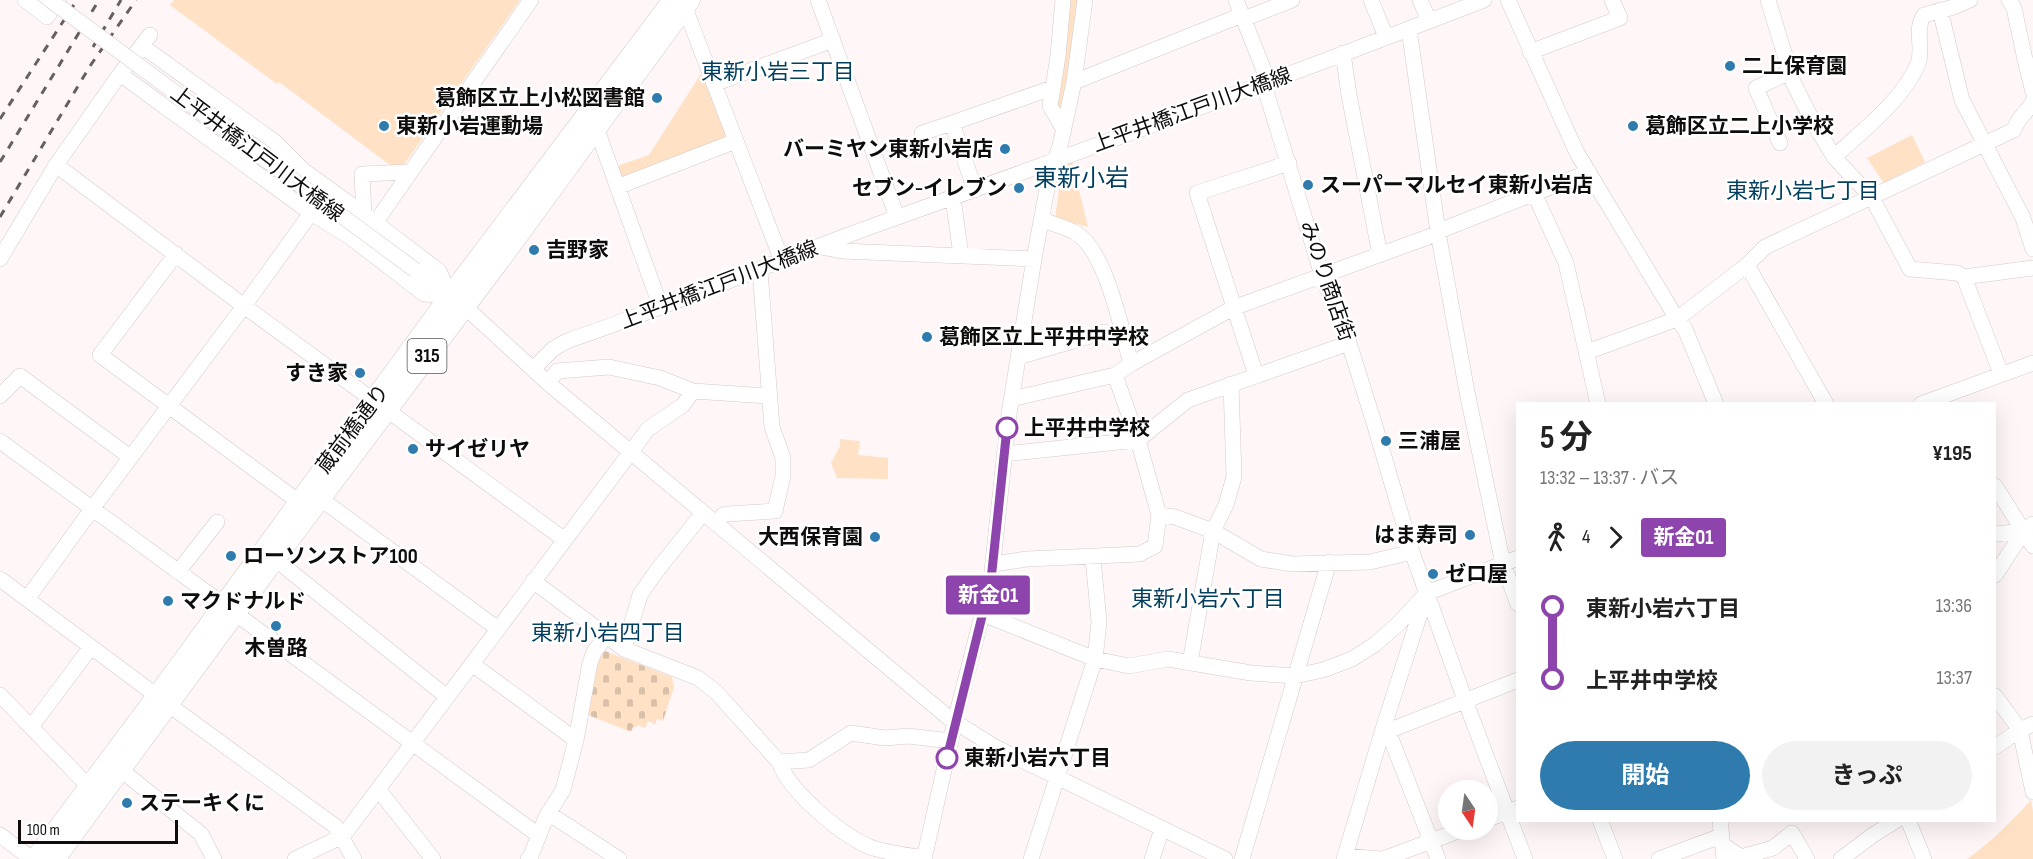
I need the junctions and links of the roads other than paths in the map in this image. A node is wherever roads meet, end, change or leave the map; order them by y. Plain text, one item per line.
1 (25, 0) edge
2 (50, 0) edge
3 (59, 0) edge
4 (531, 0) edge
5 (818, 0) edge
6 (1064, 0) edge
7 (1085, 0) edge
8 (1236, 0) edge
9 (1292, 0) edge
10 (1371, 0) edge
11 (1420, 0) edge
12 (1484, 0) edge
13 (1508, 0) edge
14 (1612, 0) edge
15 (1768, 0) edge
16 (1971, 0) edge
17 (2009, 0) edge
18 (684, 2) edge
19 (1940, 10) junction
20 (1243, 17) junction
21 (1429, 21) junction
22 (1408, 29) junction
23 (1386, 37) junction
24 (833, 40) junction
25 (1530, 52) junction
26 (1343, 53) junction
27 (2029, 64) edge
28 (1790, 72) junction
29 (120, 74) junction
30 (1074, 82) junction
31 (1265, 82) junction
32 (714, 84) junction
33 (1052, 88) junction
34 (2033, 92) edge
35 (2033, 101) edge
36 (952, 123) junction
37 (596, 127) junction
38 (1064, 130) junction
39 (922, 133) dead end
40 (736, 141) junction
41 (1780, 143) dead end
42 (1986, 145) junction
43 (1834, 157) junction
44 (1056, 160) junction
45 (1289, 163) junction
46 (56, 165) junction
47 (303, 170) junction
48 (410, 172) junction
49 (1589, 172) junction
50 (617, 187) junction
51 (975, 190) junction
52 (285, 192) junction
53 (1534, 193) junction
54 (953, 198) junction
55 (1872, 198) junction
56 (311, 213) junction
57 (897, 217) junction
58 (370, 218) junction
59 (1041, 219) junction
60 (1438, 232) junction
61 (821, 247) junction
62 (2033, 249) edge
63 (176, 254) junction
64 (961, 255) junction
65 (1380, 255) junction
66 (0, 259) edge
67 (1034, 259) junction
68 (782, 261) junction
69 (1747, 265) junction
70 (2033, 268) edge
71 (760, 270) junction
72 (1322, 275) junction
73 (1964, 277) junction
74 (457, 301) junction
75 (244, 306) junction
76 (661, 308) junction
77 (1233, 308) junction
78 (1677, 319) junction
79 (1104, 332) dead end
80 (1349, 343) junction
81 (1587, 352) junction
82 (1018, 357) junction
83 (2033, 363) edge
84 (1131, 364) junction
85 (533, 369) junction
86 (2001, 374) junction
87 (1115, 375) junction
88 (1256, 375) junction
89 (548, 383) junction
90 (1231, 384) junction
91 (693, 391) junction
92 (0, 396) edge
93 (768, 396) junction
94 (1011, 399) junction
95 (1942, 400) edge
96 (1598, 402) edge
97 (1715, 402) edge
98 (1825, 402) edge
99 (170, 405) junction
100 (381, 406) junction
101 (1138, 440) junction
102 (0, 441) edge
103 (631, 451) junction
104 (1004, 454) junction
105 (130, 457) junction
106 (1996, 487) edge
107 (321, 499) junction
108 (299, 502) junction
109 (92, 508) junction
110 (704, 513) junction
111 (1159, 515) junction
112 (218, 522) dead end
113 (716, 524) junction
114 (2028, 528) edge
115 (1213, 531) junction
116 (1996, 534) edge
117 (565, 540) junction
118 (2033, 546) edge
119 (1412, 552) junction
120 (1093, 558) junction
121 (275, 559) junction
122 (1516, 559) edge
123 (1329, 562) junction
124 (993, 564) junction
125 (1503, 564) junction
126 (178, 572) junction
127 (1996, 574) edge
128 (0, 579) edge
129 (533, 581) junction
130 (1427, 593) junction
131 (27, 599) junction
132 (1516, 599) edge
133 (229, 609) junction
134 (983, 614) junction
135 (498, 629) junction
136 (605, 637) junction
137 (91, 647) junction
138 (624, 649) junction
139 (1095, 659) junction
140 (1190, 663) junction
141 (472, 664) junction
142 (1295, 676) junction
143 (1516, 681) edge
144 (0, 695) edge
145 (447, 697) junction
146 (1996, 697) edge
147 (1465, 700) junction
148 (163, 701) junction
149 (955, 722) junction
150 (31, 727) junction
151 (2026, 727) edge
152 (1386, 730) junction
153 (576, 740) junction
154 (951, 741) junction
155 (412, 744) junction
156 (1996, 746) edge
157 (779, 762) junction
158 (121, 770) junction
159 (1056, 777) junction
160 (89, 787) junction
161 (378, 789) junction
162 (2033, 792) edge
163 (1513, 810) edge
164 (548, 813) junction
165 (1498, 815) edge
166 (1601, 822) edge
167 (1893, 822) edge
168 (1909, 822) edge
169 (1797, 827) edge
170 (1162, 829) junction
171 (0, 835) edge
172 (538, 835) junction
173 (343, 836) junction
174 (1438, 838) edge
175 (1722, 840) edge
176 (1431, 841) junction
177 (59, 857) edge
178 (924, 858) edge
179 (1345, 858) edge
180 (33, 859) edge
181 (214, 859) edge
182 (295, 859) edge
183 (354, 859) edge
184 (433, 859) edge
185 (528, 859) edge
186 (619, 859) edge
187 (1031, 859) edge
188 (1152, 859) edge
189 (1225, 859) edge
190 (1242, 859) edge
191 (1382, 859) edge
192 (1438, 859) edge
193 (1525, 859) edge
194 (1615, 859) edge
195 (1659, 859) edge
196 (1807, 859) edge
197 (1841, 859) edge
198 (1924, 859) edge

1 - 3 street
2 - 74 street, 上平井橋江戸川大橋線, bridge
4 - 48 street
5 - 24 street
6 - 33 street
7 - 30 street
8 - 20 street, みのり商店街
9 - 20 street
10 - 23 street
11 - 21 street
12 - 21 street, 上平井橋江戸川大橋線
13 - 25 street
14 - 25 street
15 - 28 street
16 - 19 street
17 - 27 street
18 - 32 street
18 - 37 main road, 蔵前橋通り / 315
18 - 74 main road, 蔵前橋通り / 315
19 - 42 street
19 - 43 street
20 - 30 street
20 - 31 street, みのり商店街
21 - 22 street, 上平井橋江戸川大橋線
22 - 23 street, 上平井橋江戸川大橋線
22 - 60 street
23 - 26 street, 上平井橋江戸川大橋線
24 - 32 street
24 - 57 street
25 - 49 street
26 - 31 street, 上平井橋江戸川大橋線
26 - 65 street
27 - 34 street
28 - 41 street
28 - 43 street
29 - 46 street
29 - 47 street
29 - 52 street
30 - 38 street
31 - 44 street, 上平井橋江戸川大橋線
31 - 45 street, みのり商店街
32 - 40 street
33 - 36 street
33 - 38 street
35 - 42 street
36 - 39 street
36 - 51 street
37 - 50 street
37 - 74 main road, 蔵前橋通り / 315
38 - 44 street
40 - 50 street
40 - 68 street
42 - 55 street
42 - 62 street
43 - 55 street
44 - 51 street, 上平井橋江戸川大橋線
44 - 59 street
45 - 72 street, みのり商店街
45 - 77 street
46 - 63 street
46 - 66 street
47 - 52 street
47 - 58 street
48 - 58 street
48 - 58 street
49 - 53 street
49 - 78 street
50 - 76 street
51 - 54 street, 上平井橋江戸川大橋線
52 - 56 street
53 - 60 street
53 - 81 street
54 - 57 street, 上平井橋江戸川大橋線
54 - 64 street
55 - 69 street
55 - 73 street
56 - 74 street
56 - 75 street
57 - 61 street, 上平井橋江戸川大橋線
58 - 74 street
59 - 67 street
59 - 84 street
60 - 65 street
60 - 125 street
61 - 64 street
61 - 68 street, 上平井橋江戸川大橋線
63 - 75 street
63 - 99 street
64 - 67 street
65 - 72 street
67 - 82 street
68 - 71 street, 上平井橋江戸川大橋線
69 - 78 street
69 - 98 street
70 - 73 street
71 - 76 street, 上平井橋江戸川大橋線
71 - 93 street
72 - 77 street
72 - 80 street, みのり商店街
73 - 86 street
74 - 85 street, 上平井橋江戸川大橋線
74 - 100 main road, 蔵前橋通り / 315
75 - 99 street
75 - 100 street
76 - 85 street, 上平井橋江戸川大橋線
77 - 84 street
77 - 88 street
78 - 81 street
78 - 97 street
79 - 82 street
80 - 88 street
80 - 119 street, みのり商店街
81 - 96 street
82 - 94 street
83 - 86 street
84 - 87 street
85 - 89 street
86 - 95 street
87 - 94 street
87 - 101 street
88 - 90 street
89 - 91 street
89 - 103 street
90 - 101 street
90 - 115 street
91 - 93 street
91 - 103 street
92 - 105 street
93 - 113 street
94 - 104 street
99 - 105 street
99 - 108 street
100 - 107 main road, 蔵前橋通り / 315
100 - 108 main road, 蔵前橋通り / 315
100 - 117 street
101 - 104 street
101 - 111 street
102 - 109 street
103 - 110 street
103 - 117 street
104 - 124 street
105 - 109 street
106 - 114 street
107 - 121 main road, 蔵前橋通り / 315
107 - 135 street
108 - 133 main road, 蔵前橋通り / 315
109 - 126 street
109 - 131 street
110 - 113 street
110 - 138 street
111 - 115 street
111 - 120 street
112 - 126 street
113 - 149 street
114 - 116 street
114 - 118 street
114 - 127 street
115 - 123 street
115 - 140 street
117 - 129 street
119 - 123 street
119 - 130 street, みのり商店街
120 - 124 street
120 - 139 street
121 - 133 main road, 蔵前橋通り / 315
121 - 145 street
122 - 125 street
123 - 142 street
124 - 134 street
125 - 130 street
125 - 132 street
126 - 133 street
128 - 131 street
129 - 135 street
129 - 136 street
130 - 142 street
130 - 147 street, みのり商店街
130 - 152 street
131 - 137 street
133 - 148 main road, 蔵前橋通り / 315
133 - 155 street
134 - 139 street
134 - 149 street
135 - 141 street
136 - 138 street
136 - 153 street
137 - 148 street
137 - 150 street
138 - 157 street
139 - 140 street
139 - 159 street
140 - 142 street
141 - 145 street
141 - 153 street
142 - 190 street
143 - 147 street
144 - 150 street
145 - 155 street
146 - 151 street
147 - 152 street
147 - 163 street, みのり商店街
148 - 158 main road, 蔵前橋通り / 315
148 - 160 main road, 蔵前橋通り / 315
148 - 173 street
149 - 154 street
149 - 159 street
150 - 160 street
151 - 156 street
151 - 162 street
152 - 176 street
152 - 179 street
153 - 164 street
154 - 157 street
154 - 178 street
155 - 161 street
155 - 172 street
157 - 178 street
158 - 177 main road, 蔵前橋通り / 315
158 - 181 street
159 - 170 street
159 - 187 street
160 - 180 main road, 蔵前橋通り / 315
161 - 173 street
161 - 184 street
163 - 165 street
163 - 193 street, みのり商店街
164 - 172 street
164 - 186 street
166 - 194 street
167 - 197 street
168 - 198 street
169 - 175 street
169 - 196 street
170 - 188 street
170 - 189 street
171 - 180 street
172 - 185 street
173 - 182 street
173 - 183 street
174 - 176 street
175 - 195 street
176 - 191 street
176 - 192 street
179 - 191 street

